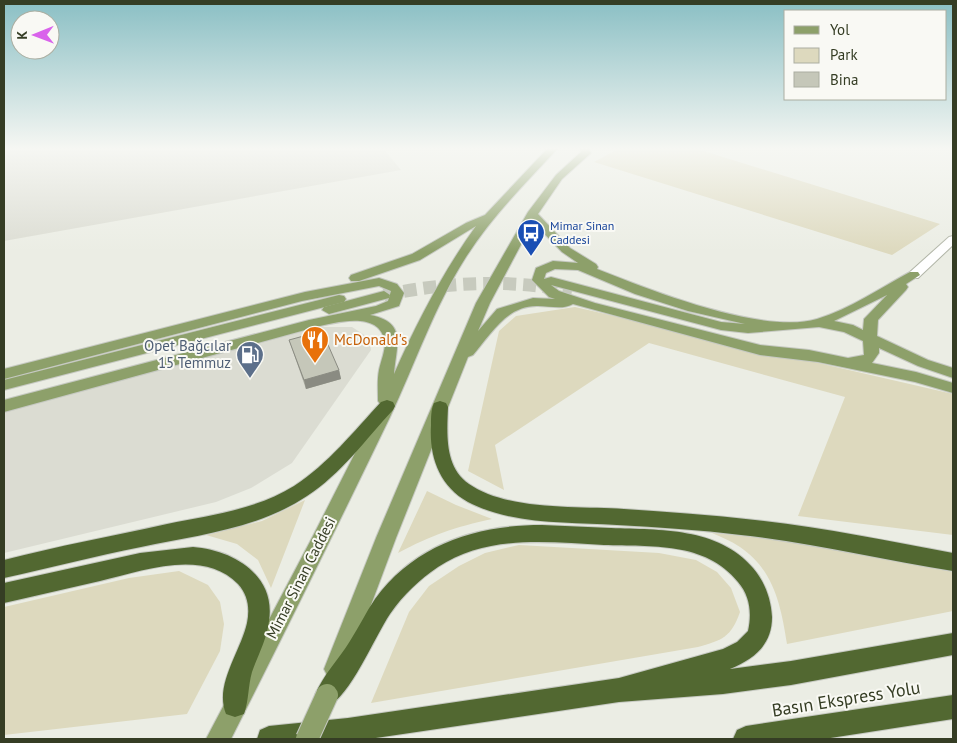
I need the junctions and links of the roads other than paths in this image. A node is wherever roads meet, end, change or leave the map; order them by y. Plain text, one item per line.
1 (519, 183) edge
2 (555, 183) edge
3 (532, 214) junction
4 (489, 216) junction
5 (953, 239) edge
6 (914, 275) junction
7 (603, 276) junction
8 (551, 280) dead end
9 (572, 290) tunnel mouth
10 (297, 298) junction
11 (590, 306) junction
12 (336, 318) junction
13 (819, 323) junction
14 (774, 327) junction
15 (870, 338) junction
16 (818, 357) junction
17 (843, 363) junction
18 (457, 365) junction
19 (953, 373) edge
20 (4, 374) edge
21 (4, 385) edge
22 (953, 388) edge
23 (4, 396) edge
24 (4, 406) edge
25 (387, 406) junction
26 (440, 407) junction
27 (953, 562) edge
28 (4, 569) edge
29 (4, 593) edge
30 (953, 644) edge
31 (619, 690) junction
32 (327, 695) junction
33 (235, 705) junction
34 (953, 706) edge
35 (218, 739) edge
36 (269, 739) edge
37 (307, 739) edge
38 (746, 739) edge

1 - 4 main road, Mimar Sinan Caddesi
2 - 3 main road
3 - 7 main road
3 - 18 main road
4 - 10 main road
4 - 25 main road, Mimar Sinan Caddesi
5 - 6 street
6 - 13 main road
6 - 15 main road
7 - 11 main road
7 - 14 main road
8 - 14 main road
9 - 16 main road
10 - 12 main road
10 - 20 main road
11 - 16 main road
11 - 18 main road
12 - 24 main road
12 - 25 main road
13 - 14 main road
13 - 15 main road
15 - 17 main road
15 - 19 main road
16 - 17 main road
17 - 22 main road
18 - 26 main road
21 - 23 main road
25 - 28 highway
25 - 33 main road, Mimar Sinan Caddesi
26 - 27 highway
26 - 32 main road
29 - 33 highway
30 - 31 highway
31 - 32 highway
31 - 36 highway
32 - 37 main road, bridge
33 - 35 main road, Mimar Sinan Caddesi
34 - 38 highway, Basın Ekspress Yolu

